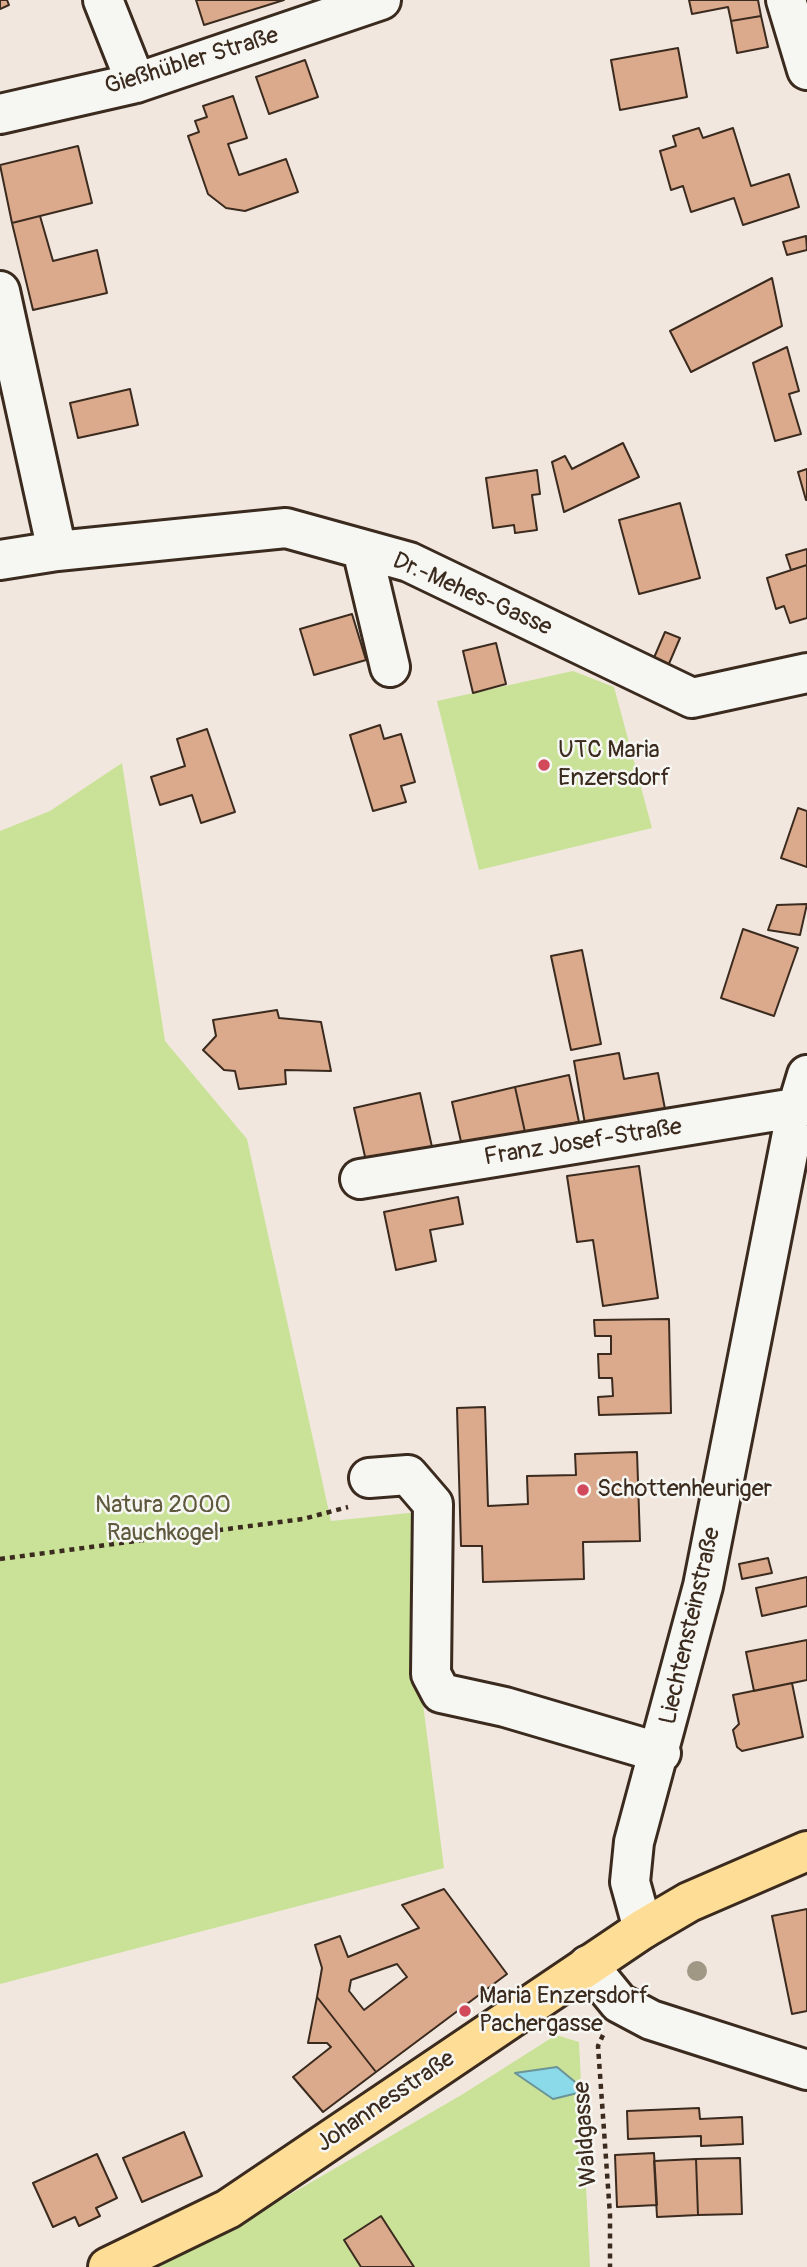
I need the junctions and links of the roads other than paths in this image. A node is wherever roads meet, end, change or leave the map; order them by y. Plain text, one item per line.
1 (103, 0) edge
2 (382, 0) edge
3 (786, 0) edge
4 (807, 70) edge
5 (136, 83) junction
6 (0, 114) edge
7 (0, 291) edge
8 (362, 549) junction
9 (57, 551) junction
10 (0, 560) edge
11 (390, 667) dead end
12 (807, 673) edge
13 (804, 1096) edge
14 (360, 1179) dead end
15 (369, 1478) road end
16 (661, 1753) junction
17 (807, 1851) edge
18 (643, 1929) junction
19 (588, 1965) junction
20 (807, 2070) edge
21 (108, 2267) edge

1 - 5 street
2 - 5 street, Gießhübler Straße
3 - 4 street
5 - 6 street, Gießhübler Straße
7 - 9 street
8 - 9 street, Dr.-Mehes-Gasse
8 - 11 street
8 - 12 street, Dr.-Mehes-Gasse
9 - 10 street, Dr.-Mehes-Gasse
13 - 14 street, Franz Josef-Straße
13 - 16 street, Liechtensteinstraße
15 - 16 street
16 - 18 street, Liechtensteinstraße
17 - 18 main road, Johannesstraße
18 - 19 main road, Johannesstraße
19 - 20 street
19 - 21 main road, Johannesstraße

